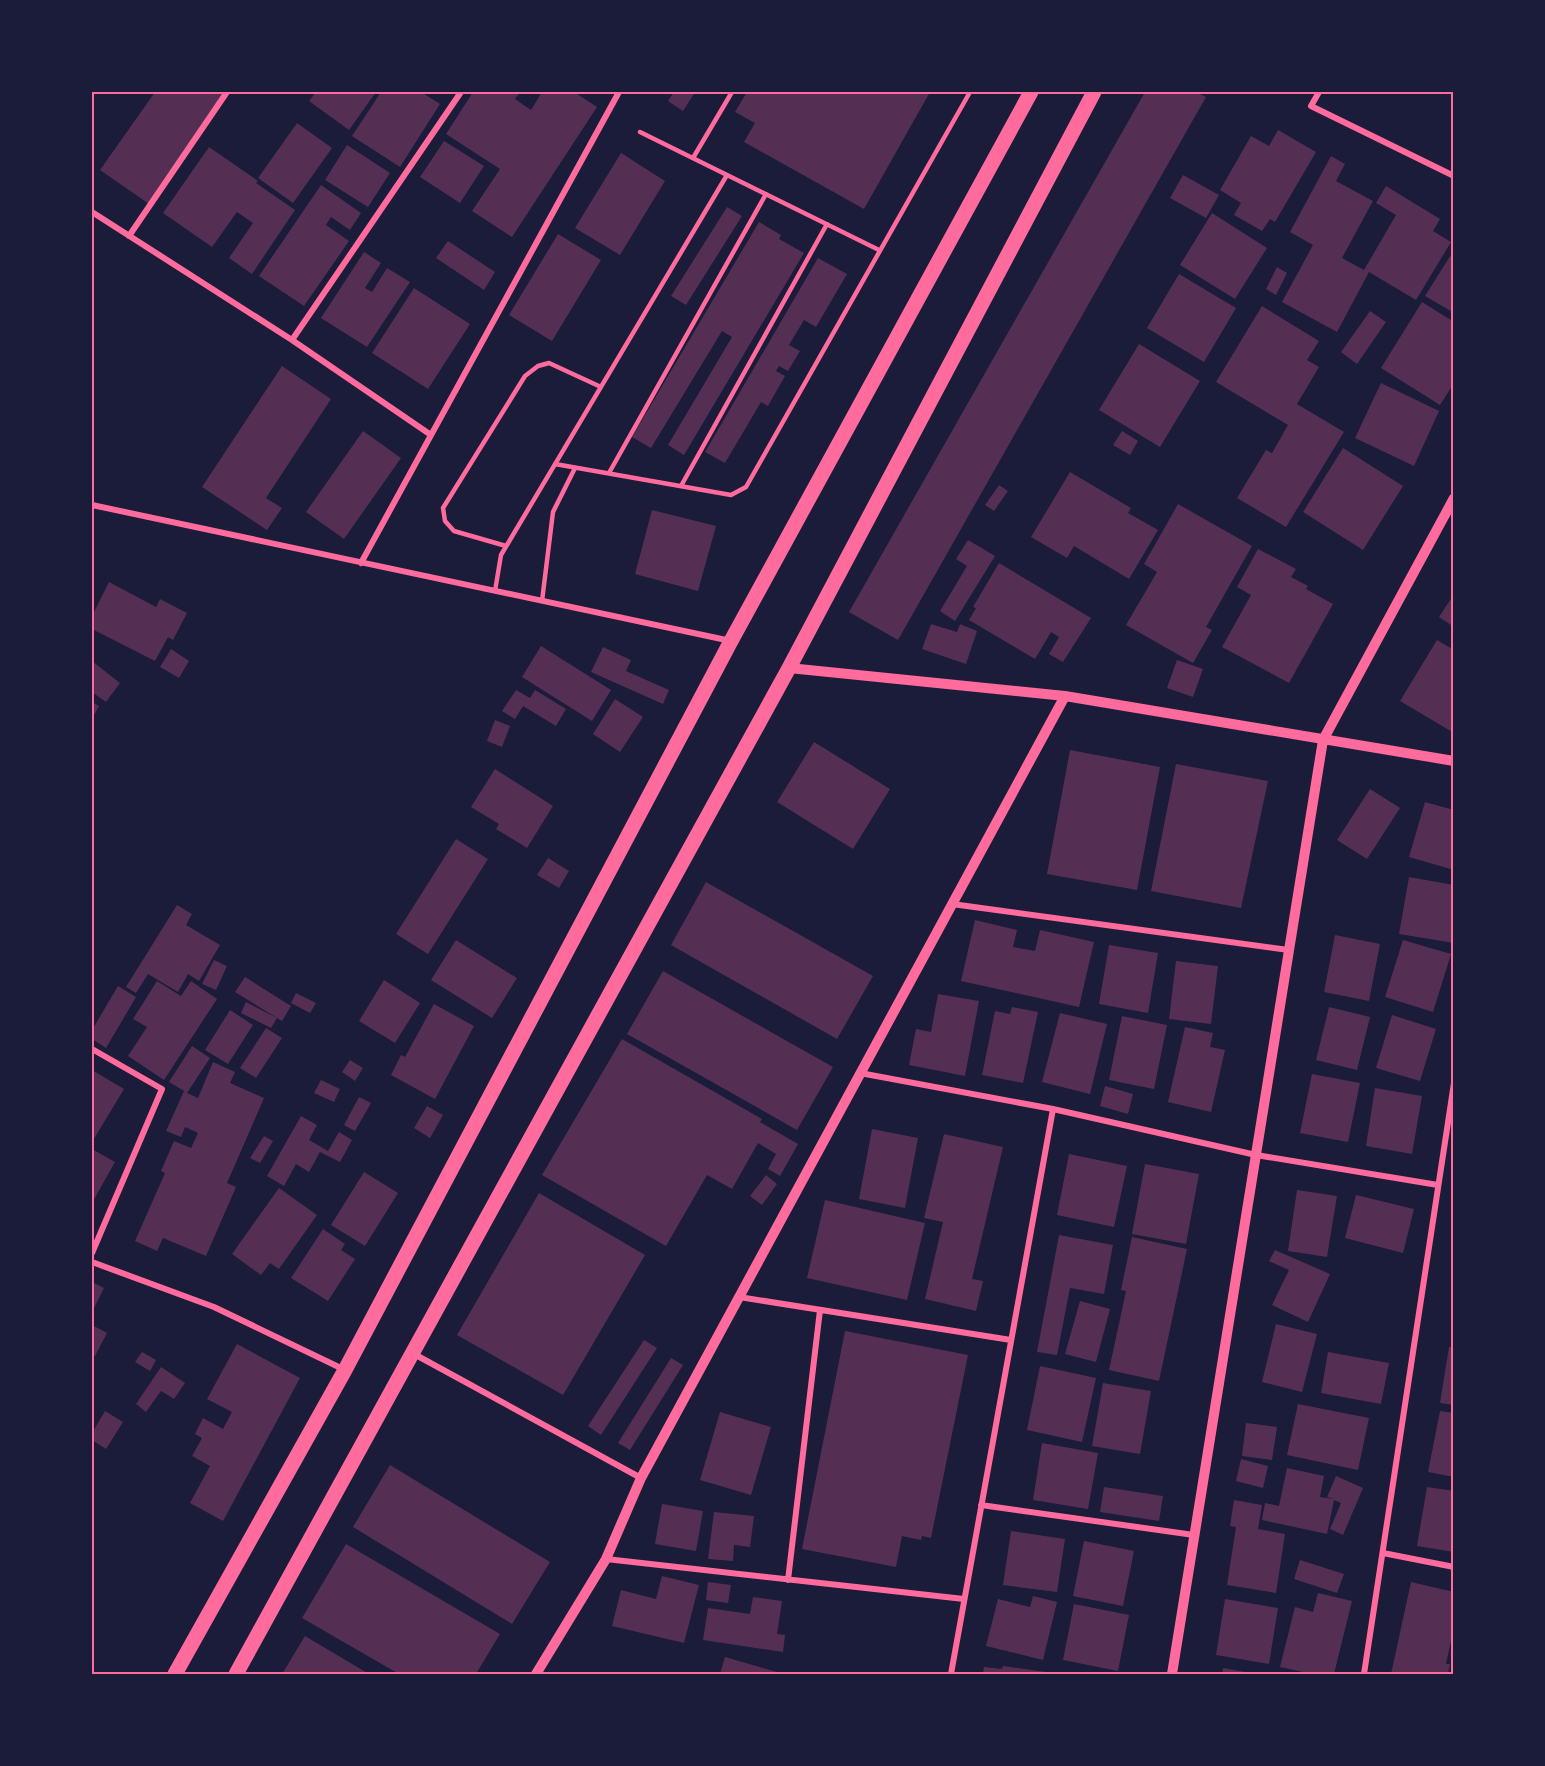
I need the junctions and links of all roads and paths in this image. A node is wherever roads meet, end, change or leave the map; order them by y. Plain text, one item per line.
1 (227, 92) edge
2 (461, 92) edge
3 (618, 92) edge
4 (732, 92) edge
5 (970, 92) edge
6 (1031, 92) edge
7 (1094, 92) edge
8 (1319, 92) edge
9 (640, 132) dead end
10 (693, 158) junction
11 (727, 175) junction
12 (1454, 176) edge
13 (766, 194) junction
14 (92, 212) edge
15 (827, 224) junction
16 (129, 236) junction
17 (879, 250) junction
18 (292, 340) junction
19 (601, 387) junction
20 (431, 435) junction
21 (555, 464) junction
22 (575, 468) junction
23 (609, 474) junction
24 (681, 486) junction
25 (1454, 498) edge
26 (92, 505) edge
27 (506, 546) junction
28 (361, 563) junction
29 (495, 591) junction
30 (542, 601) junction
31 (731, 641) junction
32 (789, 668) junction
33 (1065, 696) junction
34 (1323, 740) junction
35 (1454, 761) edge
36 (952, 904) junction
37 (1289, 950) junction
38 (92, 1049) edge
39 (860, 1073) junction
40 (1454, 1083) edge
41 (1053, 1109) junction
42 (1256, 1155) junction
43 (1438, 1185) junction
44 (92, 1254) edge
45 (92, 1262) edge
46 (739, 1297) junction
47 (820, 1310) junction
48 (1011, 1340) junction
49 (414, 1354) junction
50 (345, 1370) junction
51 (641, 1478) junction
52 (981, 1505) junction
53 (1194, 1535) junction
54 (1383, 1553) junction
55 (606, 1559) junction
56 (1454, 1567) edge
57 (788, 1580) junction
58 (964, 1599) junction
59 (175, 1674) edge
60 (236, 1674) edge
61 (536, 1674) edge
62 (951, 1674) edge
63 (1172, 1674) edge
64 (1364, 1674) edge

1 - 16 street
2 - 18 street
3 - 20 street
4 - 10 lane
5 - 17 lane
6 - 31 main road
7 - 32 main road
8 - 12 street
9 - 10 lane
10 - 11 lane
11 - 13 lane
11 - 19 lane
13 - 15 lane
13 - 23 lane
14 - 16 street
15 - 17 lane
15 - 24 lane
16 - 18 street
17 - 24 lane
18 - 20 street
19 - 21 lane
19 - 27 lane
20 - 28 street
21 - 22 lane
21 - 27 lane
22 - 23 lane
22 - 30 lane
23 - 24 lane
25 - 34 street
26 - 28 street
27 - 29 lane
28 - 29 street
29 - 30 street
30 - 31 street
31 - 50 main road
32 - 33 street
32 - 49 main road
33 - 34 street
33 - 36 street
34 - 35 street
34 - 37 street
36 - 37 street
36 - 39 street
37 - 42 street
38 - 44 street
39 - 41 street
39 - 46 street
40 - 43 street
41 - 42 street
41 - 48 street
42 - 43 street
42 - 53 street
43 - 54 street
45 - 50 street
46 - 47 street
46 - 51 street
47 - 48 street
47 - 57 street
48 - 52 street
49 - 51 street
49 - 60 main road
50 - 59 main road
51 - 55 street
52 - 53 street
52 - 58 street
53 - 63 street
54 - 56 street
54 - 64 street
55 - 57 street
55 - 61 street
57 - 58 street
58 - 62 street

